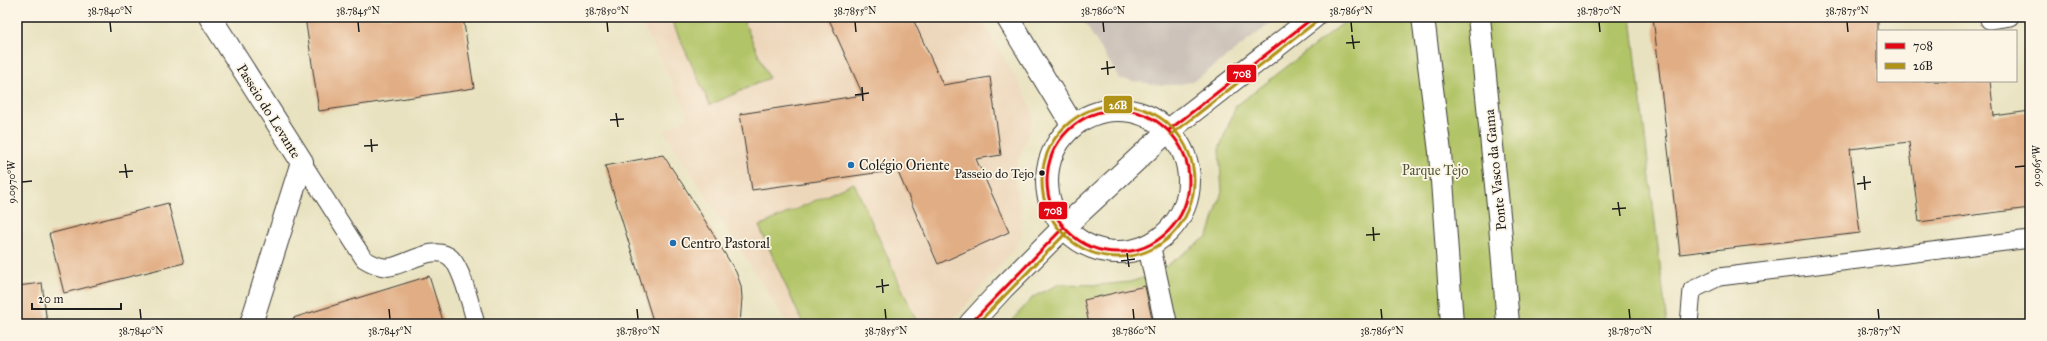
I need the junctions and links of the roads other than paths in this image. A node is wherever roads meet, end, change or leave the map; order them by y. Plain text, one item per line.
1 (210, 17) edge
2 (1008, 17) edge
3 (1314, 17) edge
4 (1423, 17) edge
5 (1479, 17) edge
6 (2010, 17) edge
7 (1989, 20) dead end
8 (1073, 126) junction
9 (1169, 130) junction
10 (302, 162) junction
11 (1062, 229) junction
12 (2030, 239) edge
13 (1149, 246) junction
14 (251, 324) edge
15 (476, 324) edge
16 (970, 324) edge
17 (1166, 324) edge
18 (1452, 324) edge
19 (1508, 324) edge
20 (1689, 324) edge

1 - 10 main road, Passeio do Levante
2 - 8 main road
3 - 9 main road
4 - 18 main road
5 - 19 main road, Ponte Vasco da Gama
6 - 7 lane
8 - 9 main road
8 - 11 main road
9 - 11 main road
9 - 13 main road
10 - 14 main road, Passeio do Levante
10 - 15 lane
11 - 13 main road
11 - 16 main road
12 - 20 lane
13 - 17 main road

